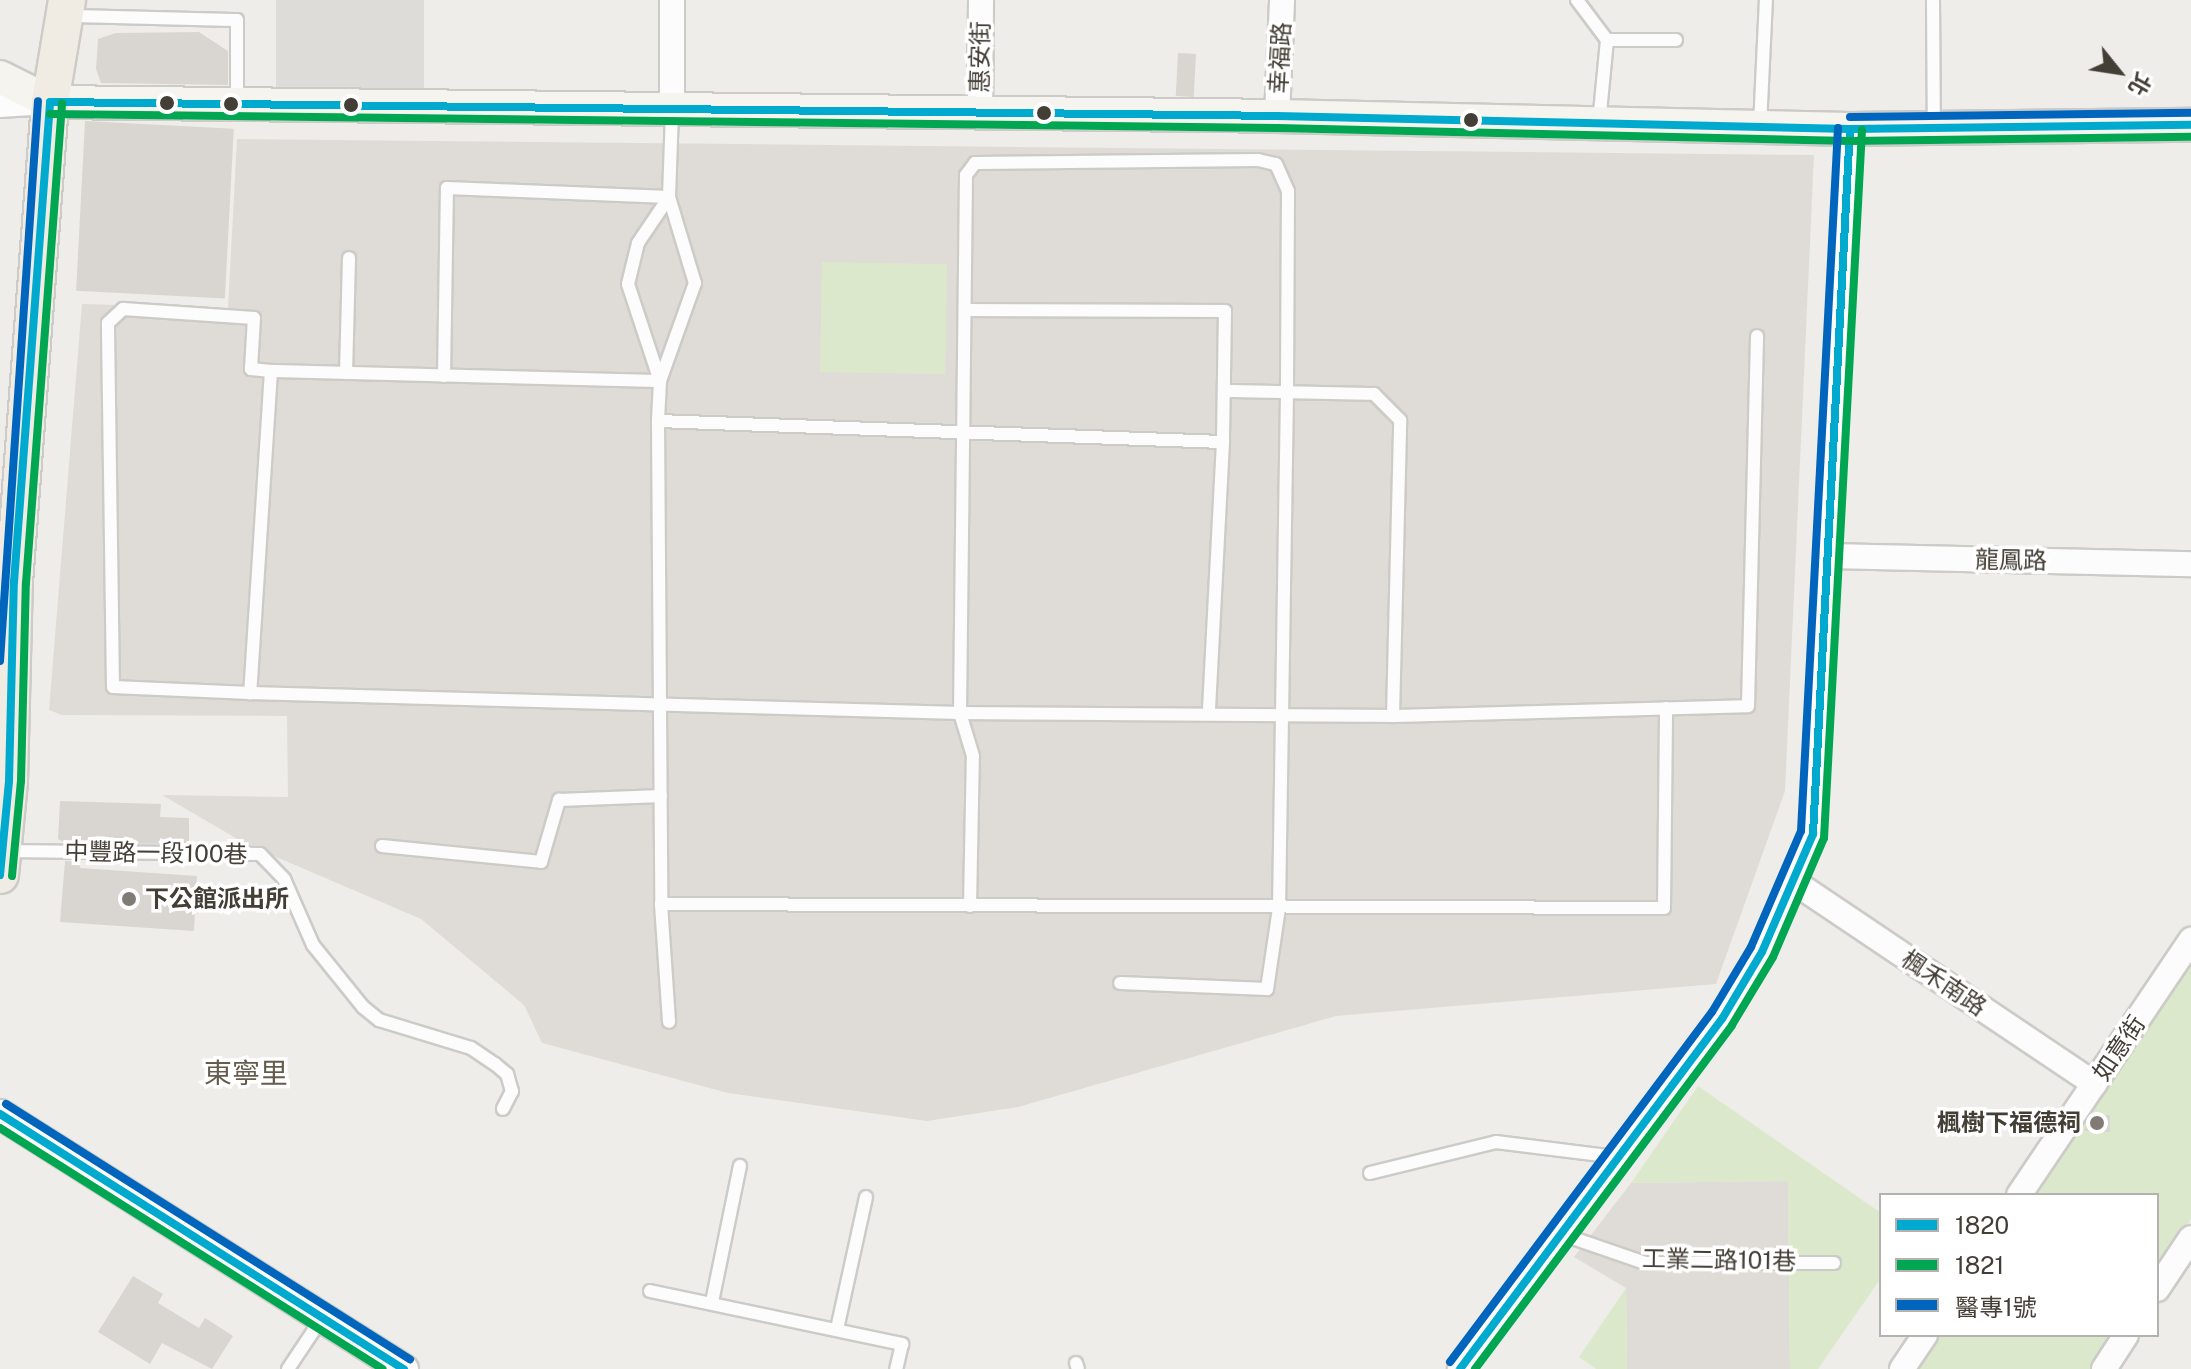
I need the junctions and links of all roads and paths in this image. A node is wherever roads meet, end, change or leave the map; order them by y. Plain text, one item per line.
1 (672, 0) edge
2 (981, 0) edge
3 (1282, 0) edge
4 (1577, 0) edge
5 (1766, 0) edge
6 (1933, 0) edge
7 (66, 8) edge
8 (1607, 40) junction
9 (1676, 40) dead end
10 (0, 77) edge
11 (50, 102) junction
12 (0, 105) edge
13 (237, 105) junction
14 (672, 112) junction
15 (980, 115) junction
16 (1277, 116) junction
17 (1599, 123) junction
18 (2191, 125) edge
19 (1760, 126) junction
20 (1934, 128) junction
21 (1850, 129) junction
22 (669, 197) junction
23 (349, 258) dead end
24 (967, 310) junction
25 (1757, 336) dead end
26 (271, 371) junction
27 (346, 373) junction
28 (444, 376) junction
29 (660, 381) junction
30 (1226, 391) junction
31 (1287, 394) junction
32 (658, 421) junction
33 (967, 432) junction
34 (1223, 442) junction
35 (1831, 556) junction
36 (2191, 564) edge
37 (7, 580) edge
38 (250, 693) junction
39 (659, 702) junction
40 (1666, 708) junction
41 (1280, 712) junction
42 (960, 713) junction
43 (1209, 713) junction
44 (1393, 716) junction
45 (661, 796) junction
46 (382, 846) dead end
47 (1, 859) edge
48 (1794, 882) junction
49 (661, 904) junction
50 (970, 906) junction
51 (1279, 908) junction
52 (2191, 940) edge
53 (1120, 983) dead end
54 (669, 1022) dead end
55 (2095, 1084) junction
56 (503, 1109) dead end
57 (0, 1114) edge
58 (1617, 1157) junction
59 (740, 1166) dead end
60 (1370, 1173) dead end
61 (2020, 1193) edge
62 (866, 1197) dead end
63 (1561, 1234) junction
64 (2191, 1238) edge
65 (1834, 1263) dead end
66 (2159, 1286) edge
67 (650, 1291) dead end
68 (712, 1302) junction
69 (322, 1318) junction
70 (837, 1329) junction
71 (1924, 1337) edge
72 (2125, 1337) edge
73 (288, 1369) edge
74 (404, 1369) edge
75 (896, 1369) edge
76 (1460, 1369) edge
77 (1902, 1369) edge
78 (2104, 1369) edge

1 - 14 street
2 - 15 street, 惠安街
3 - 16 street, 幸福路
4 - 8 lane
5 - 19 lane
6 - 20 lane
7 - 11 main road
7 - 13 lane
8 - 9 lane
8 - 17 lane
10 - 11 main road
11 - 12 street
11 - 13 main road
11 - 37 main road
13 - 14 main road
14 - 15 main road
14 - 22 lane
15 - 16 main road
16 - 17 main road
17 - 19 main road
18 - 20 main road
19 - 21 main road
20 - 21 main road
21 - 35 street
22 - 28 lane
22 - 29 lane
22 - 29 lane
23 - 27 lane
24 - 30 lane
24 - 31 lane
24 - 33 lane
25 - 40 lane
26 - 27 lane
26 - 38 lane
26 - 38 lane
27 - 28 lane
28 - 29 lane
29 - 32 lane
30 - 31 lane
30 - 34 lane
31 - 41 lane
31 - 44 lane
32 - 33 lane
32 - 39 lane
33 - 34 lane
33 - 42 lane
34 - 43 lane
35 - 36 street, 龍鳳路
35 - 48 street
37 - 47 main road
38 - 39 lane
39 - 42 lane
39 - 45 lane
40 - 44 lane
40 - 51 lane
41 - 43 lane
41 - 44 lane
41 - 51 lane
42 - 43 lane
42 - 50 lane
45 - 46 lane
45 - 49 lane
47 - 56 lane, 中豐路一段100巷
48 - 55 street, 楓禾南路
48 - 58 street
49 - 50 lane
49 - 54 lane
50 - 51 lane
51 - 53 lane
52 - 55 street, 如意街
55 - 61 street, 如意街
57 - 69 street
58 - 60 lane
58 - 63 street
59 - 68 lane
62 - 70 lane
63 - 65 lane, 工業二路101巷
63 - 76 street
64 - 66 street
67 - 68 lane
68 - 70 lane
69 - 73 lane
69 - 74 street
70 - 75 lane
71 - 77 street
72 - 78 street

